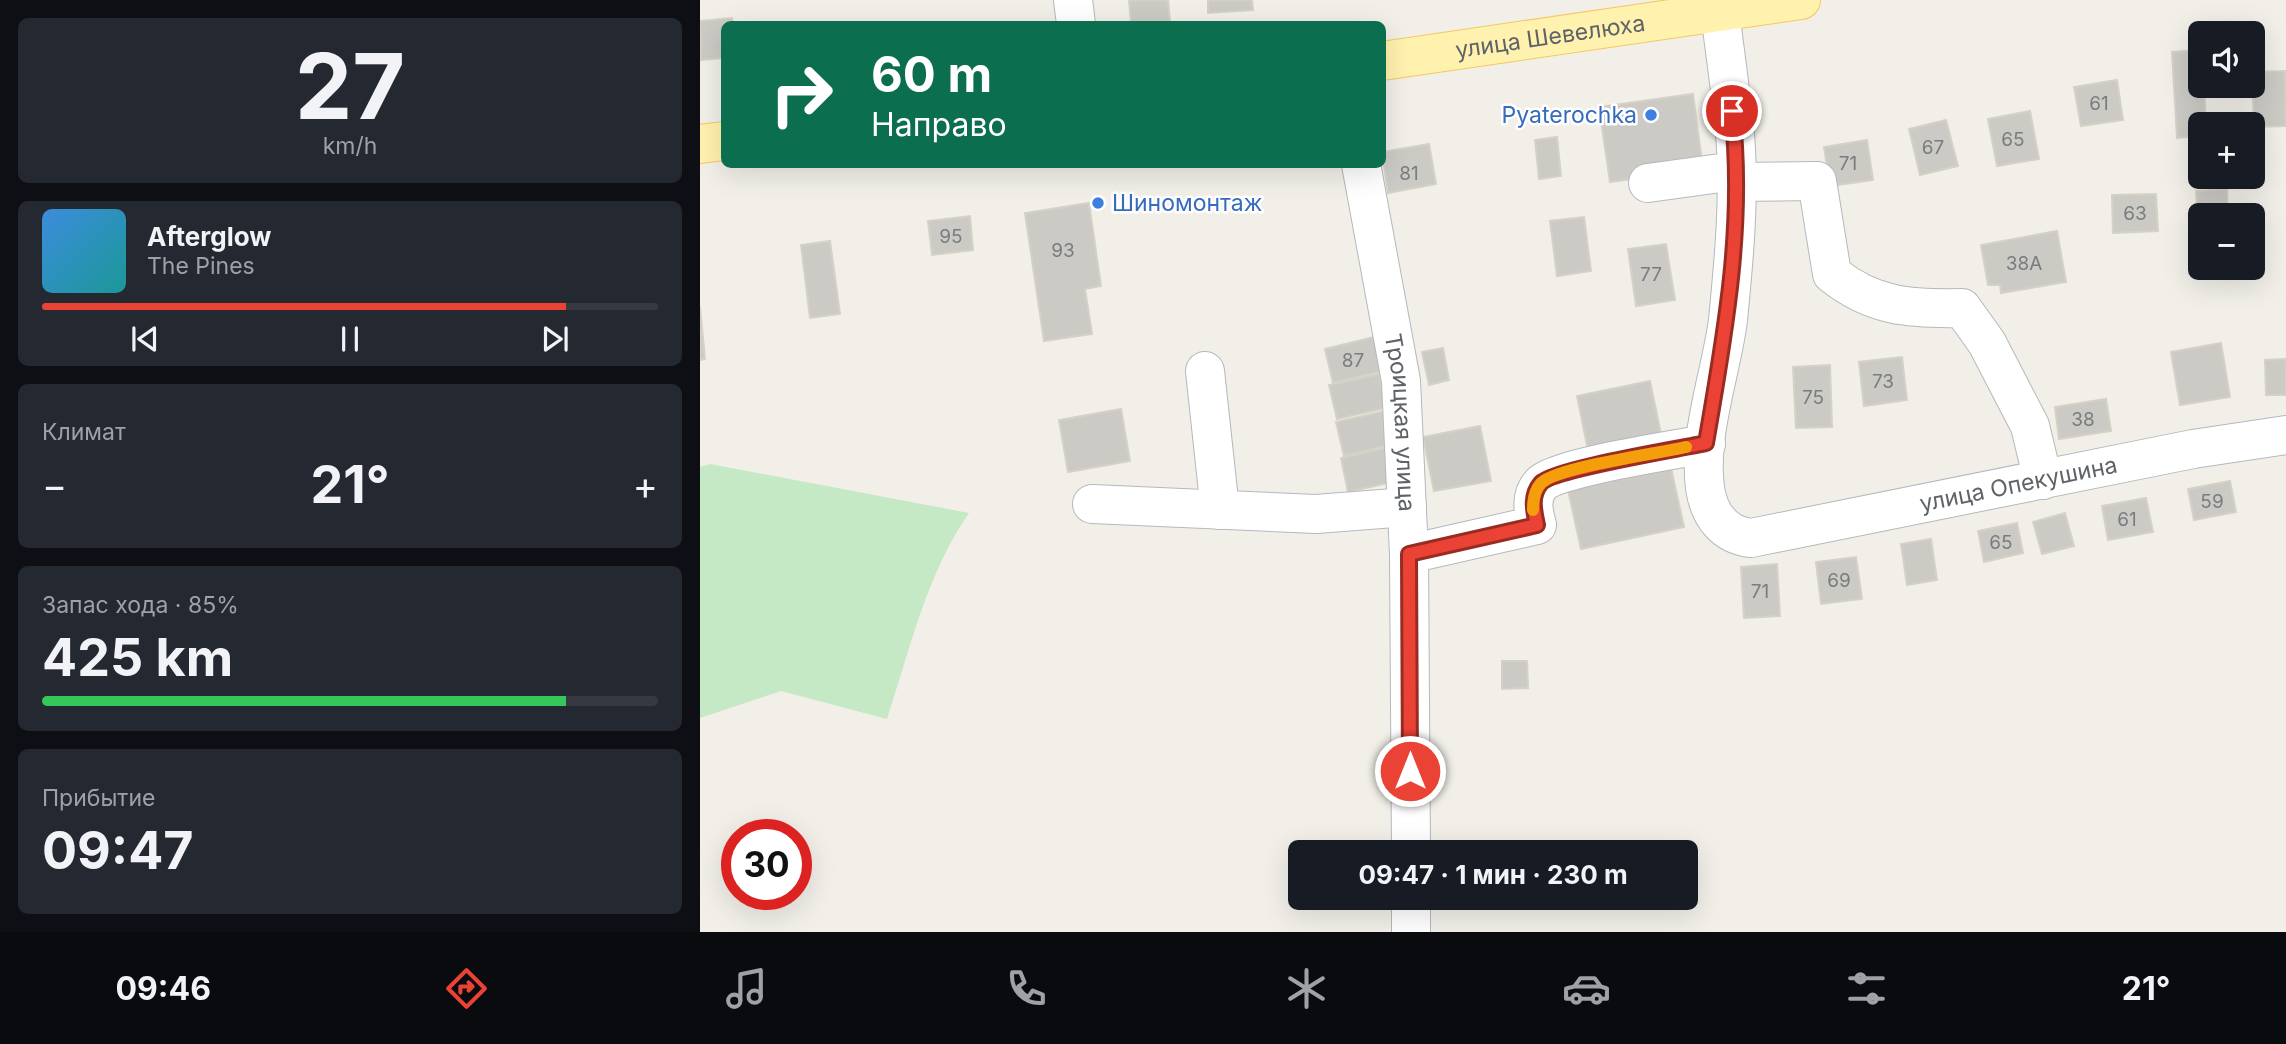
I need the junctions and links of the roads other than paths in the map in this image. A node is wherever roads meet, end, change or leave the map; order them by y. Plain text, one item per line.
1 (1073, 0) edge
2 (1801, 0) edge
3 (1736, 7) edge
4 (1076, 21) edge
5 (1386, 60) edge
6 (721, 141) edge
7 (700, 144) edge
8 (1362, 168) edge
9 (1735, 177) junction
10 (1648, 183) dead end
11 (1205, 371) dead end
12 (2286, 435) edge
13 (1706, 443) junction
14 (2043, 480) junction
15 (1092, 504) dead end
16 (1407, 507) junction
17 (1220, 510) junction
18 (1409, 554) junction
19 (1411, 840) edge
20 (1411, 910) edge
21 (1412, 932) edge

1 - 4 street
2 - 3 main road, улица Шевелюха
3 - 5 main road, улица Шевелюха
3 - 9 street
6 - 7 main road
8 - 16 street, Троицкая улица
9 - 10 street
9 - 13 street
9 - 14 street
11 - 17 street
12 - 14 street, улица Опекушина
13 - 14 street, улица Опекушина
13 - 18 street
15 - 17 street
16 - 17 street
16 - 18 street, Троицкая улица
18 - 19 street, Троицкая улица
20 - 21 street

